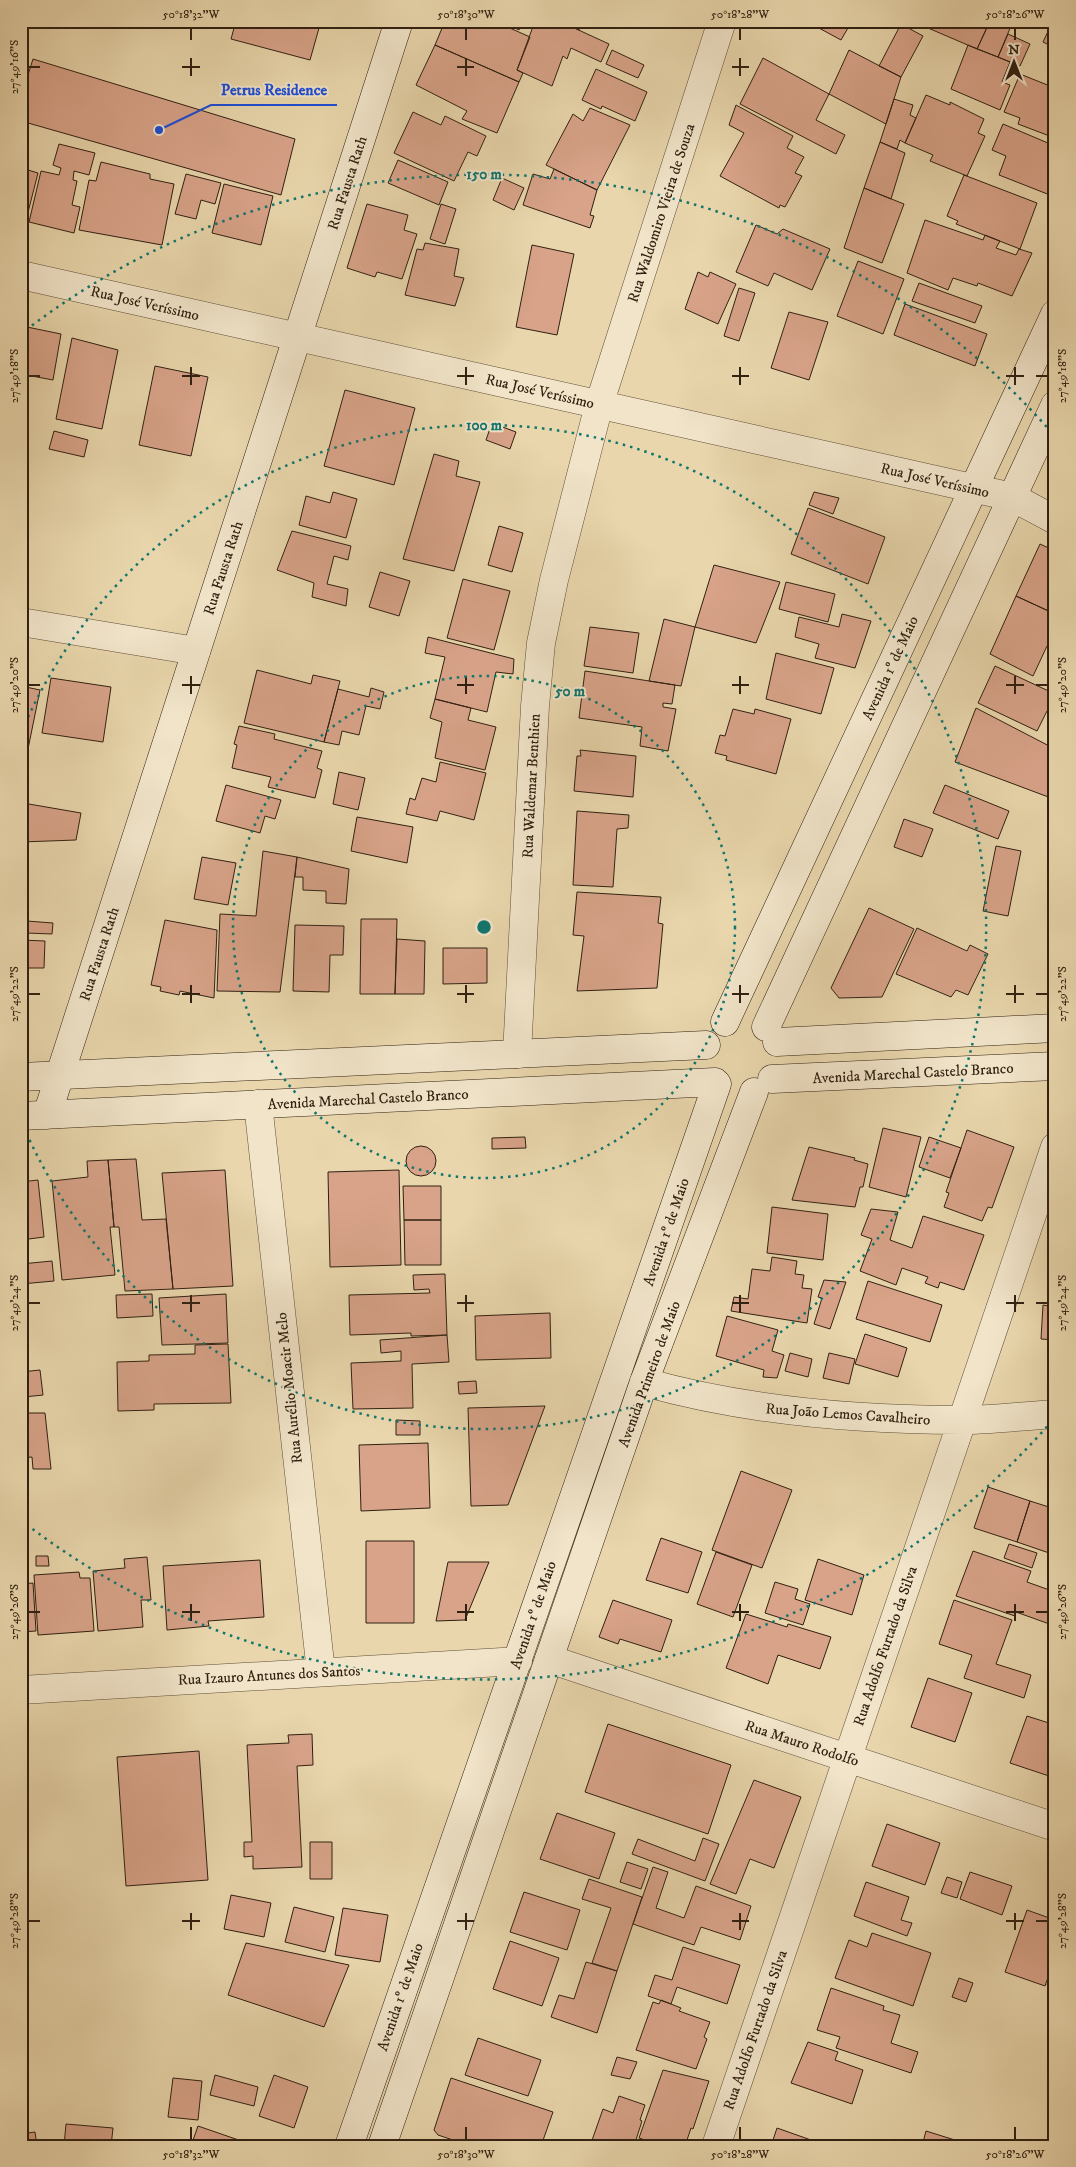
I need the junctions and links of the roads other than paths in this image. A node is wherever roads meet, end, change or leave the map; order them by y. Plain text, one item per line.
1 (398, 21) edge
2 (722, 21) edge
3 (21, 275) edge
4 (1055, 314) edge
5 (298, 337) junction
6 (599, 405) junction
7 (1055, 405) edge
8 (973, 489) junction
9 (1012, 498) junction
10 (1055, 520) edge
11 (21, 622) edge
12 (196, 651) junction
13 (725, 1022) junction
14 (1055, 1028) edge
15 (772, 1034) junction
16 (706, 1045) junction
17 (517, 1054) junction
18 (1055, 1066) edge
19 (60, 1075) junction
20 (21, 1077) edge
21 (716, 1083) junction
22 (763, 1086) junction
23 (258, 1104) junction
24 (34, 1116) edge
25 (1055, 1147) edge
26 (644, 1382) junction
27 (1055, 1414) edge
28 (962, 1420) junction
29 (549, 1659) junction
30 (518, 1661) junction
31 (321, 1672) junction
32 (21, 1690) edge
33 (848, 1758) junction
34 (1055, 1827) edge
35 (349, 2146) edge
36 (382, 2146) edge
37 (716, 2146) edge

1 - 5 street, Rua Fausta Rath
2 - 6 street, Rua Waldomiro Vieira de Souza
3 - 5 street, Rua José Veríssimo
4 - 8 street, Avenida 1º de Maio
5 - 6 street, Rua José Veríssimo
5 - 12 street, Rua Fausta Rath
6 - 8 street, Rua José Veríssimo
6 - 17 street, Rua Waldemar Benthien
7 - 9 street
8 - 9 street, Rua José Veríssimo
8 - 13 street, Avenida 1º de Maio
9 - 10 street, Rua José Veríssimo
9 - 15 street
11 - 12 street
12 - 19 street, Rua Fausta Rath
13 - 15 street
13 - 16 street
14 - 15 street
15 - 22 street
16 - 17 street
16 - 21 street
17 - 19 street
18 - 22 street, Avenida Marechal Castelo Branco
19 - 20 street
19 - 24 street, Rua Fausta Rath
21 - 22 street
21 - 23 street, Avenida Marechal Castelo Branco
21 - 30 street, Avenida 1º de Maio
22 - 26 street, Avenida Primeiro de Maio
23 - 24 street, Avenida Marechal Castelo Branco
23 - 31 street, Rua Aurélio Moacir Melo
25 - 28 street, Rua Adolfo Furtado da Silva
26 - 28 street, Rua João Lemos Cavalheiro
26 - 29 street, Avenida Primeiro de Maio
27 - 28 street, Rua João Lemos Cavalheiro
28 - 33 street, Rua Adolfo Furtado da Silva
29 - 33 street, Rua Mauro Rodolfo
29 - 36 street, Avenida 1º de Maio
30 - 31 street, Rua Izauro Antunes dos Santos
30 - 35 street, Avenida 1º de Maio
31 - 32 street, Rua Izauro Antunes dos Santos
33 - 34 street, Rua Mauro Rodolfo
33 - 37 street, Rua Adolfo Furtado da Silva

